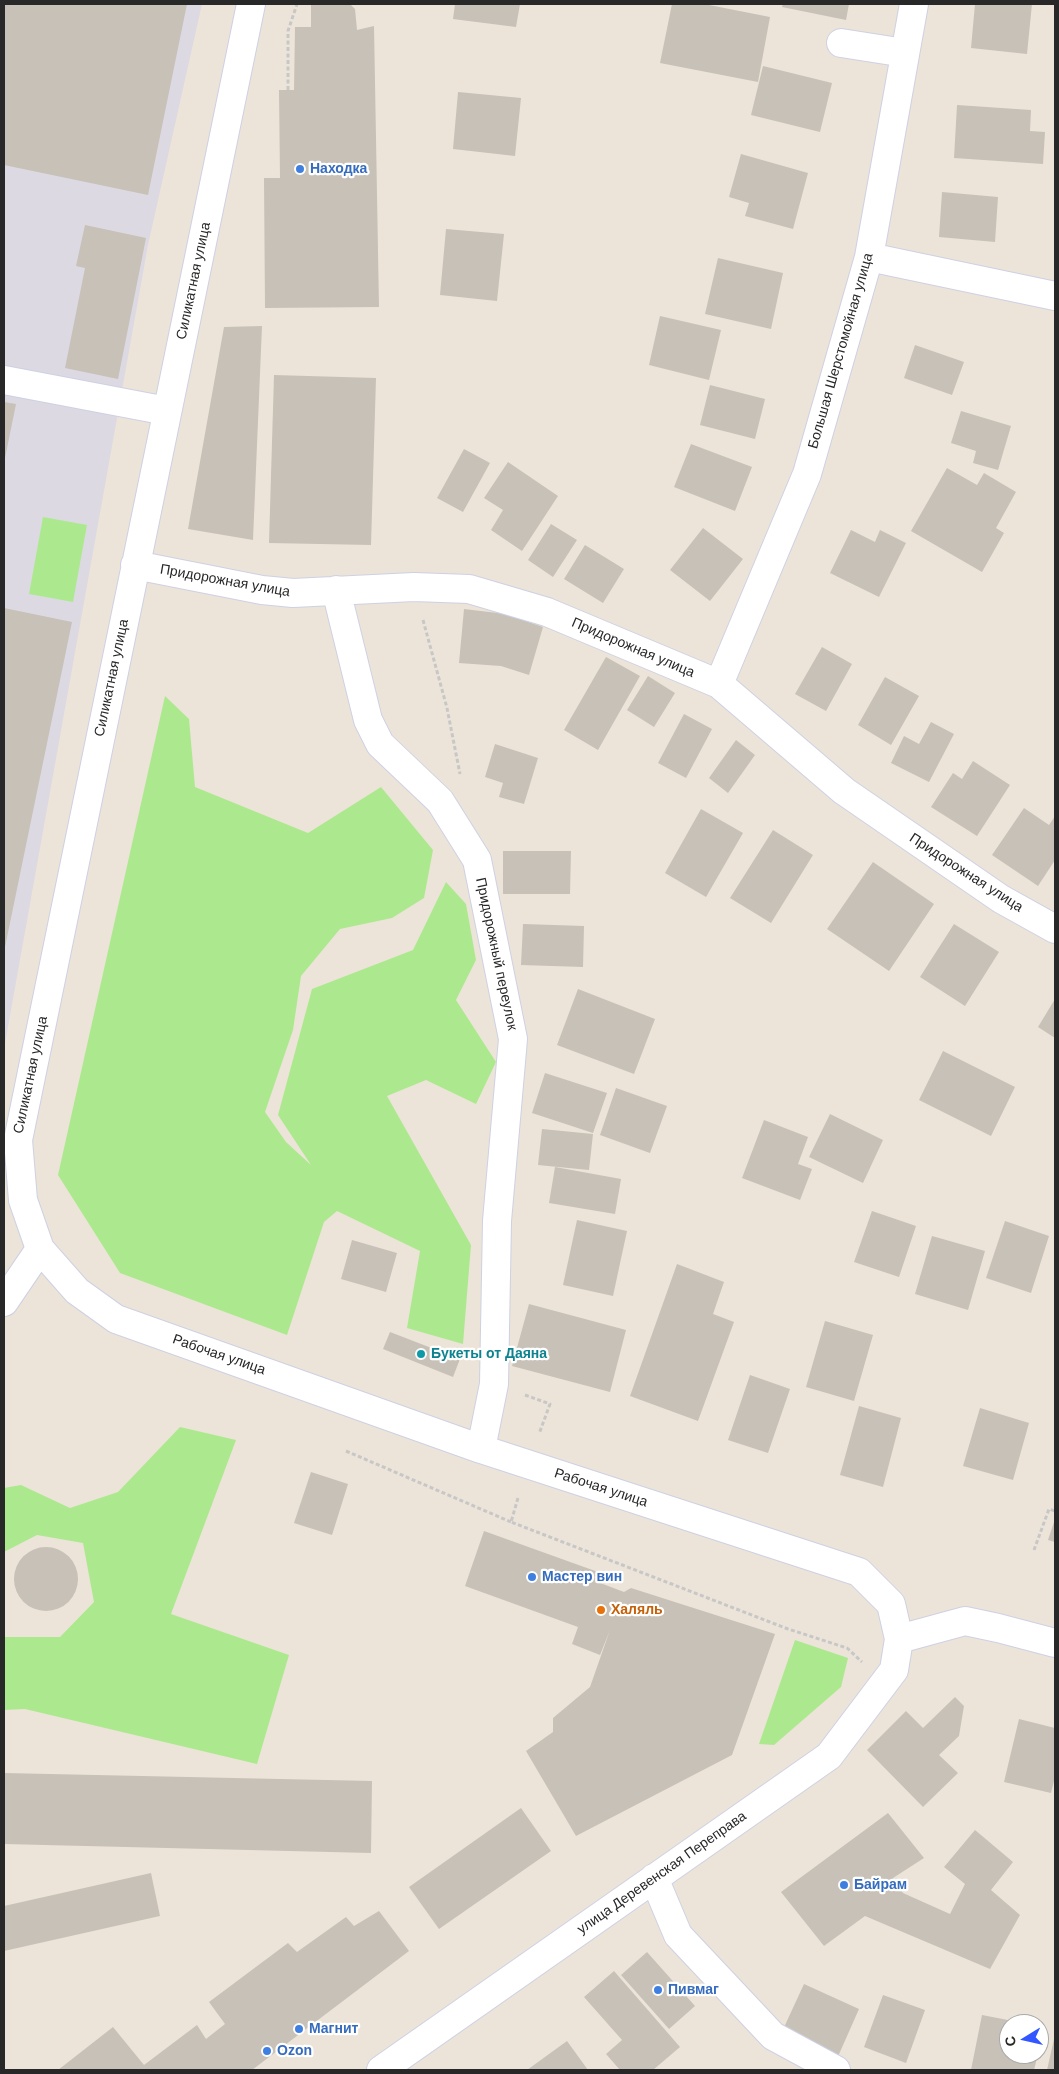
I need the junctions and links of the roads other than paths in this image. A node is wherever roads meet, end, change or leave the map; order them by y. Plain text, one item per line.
1 (251, 4) edge
2 (914, 4) edge
3 (840, 43) dead end
4 (905, 53) junction
5 (869, 257) junction
6 (1055, 296) edge
7 (4, 380) edge
8 (167, 411) junction
9 (136, 565) junction
10 (336, 590) junction
11 (719, 684) junction
12 (1055, 929) edge
13 (40, 1249) junction
14 (4, 1302) edge
15 (116, 1319) joint
16 (481, 1449) junction
17 (899, 1639) junction
18 (1055, 1643) edge
19 (654, 1878) junction
20 (381, 2070) edge
21 (836, 2070) edge

1 - 8 street, Силикатная улица
2 - 4 street, Большая Шерстомойная улица
3 - 4 street
4 - 5 street, Большая Шерстомойная улица
5 - 6 street
5 - 11 street, Большая Шерстомойная улица
7 - 8 street
8 - 9 street, Силикатная улица
9 - 10 street, Придорожная улица
9 - 13 street, Силикатная улица
10 - 11 street, Придорожная улица
10 - 16 street, Придорожный переулок
11 - 12 street, Придорожная улица
13 - 14 street
13 - 15 street, Силикатная улица
15 - 16 street, Рабочая улица
16 - 17 street, Рабочая улица
17 - 18 street
17 - 19 street, улица Деревенская Переправа
19 - 20 street, улица Деревенская Переправа
19 - 21 street

